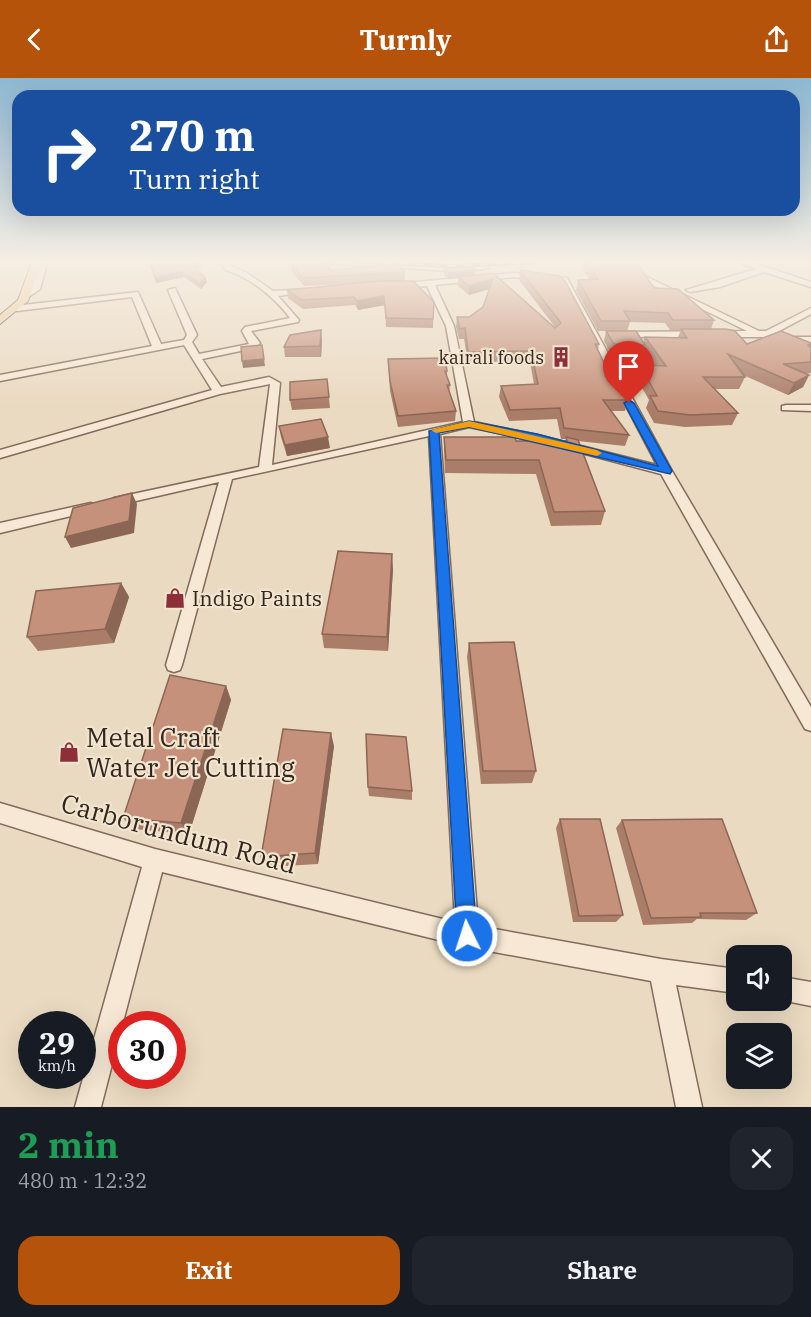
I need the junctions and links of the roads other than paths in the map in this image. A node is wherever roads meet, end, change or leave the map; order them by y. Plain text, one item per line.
1 (14, 310) edge
2 (142, 310) edge
3 (181, 310) edge
4 (285, 310) edge
5 (442, 310) edge
6 (580, 310) edge
7 (711, 310) edge
8 (811, 310) edge
9 (0, 321) edge
10 (758, 333) junction
11 (768, 334) junction
12 (594, 336) junction
13 (778, 338) edge
14 (811, 339) edge
15 (187, 342) junction
16 (157, 347) junction
17 (811, 349) edge
18 (196, 357) junction
19 (0, 378) edge
20 (218, 391) junction
21 (786, 408) dead end
22 (811, 408) edge
23 (469, 424) junction
24 (434, 431) junction
25 (0, 454) edge
26 (265, 470) junction
27 (666, 471) junction
28 (227, 476) junction
29 (0, 528) edge
30 (174, 664) dead end
31 (811, 723) edge
32 (0, 813) edge
33 (155, 860) junction
34 (467, 936) junction
35 (661, 971) junction
36 (726, 980) edge
37 (792, 991) edge
38 (811, 994) edge
39 (88, 1107) edge
40 (690, 1107) edge

1 - 9 main road
2 - 16 street
3 - 15 street
4 - 18 street
5 - 23 street
6 - 12 street
7 - 10 street
8 - 11 street
10 - 11 street
10 - 12 street
11 - 13 street
12 - 27 street
14 - 17 street
15 - 16 street
15 - 18 street
16 - 19 street
18 - 20 street
20 - 25 street
20 - 26 street
21 - 22 street
23 - 24 street
23 - 27 street
24 - 26 street
24 - 34 street
26 - 28 street
27 - 31 street
28 - 29 street
28 - 30 street
32 - 33 street, Carborundum Road
33 - 34 street, Carborundum Road
33 - 39 street
34 - 35 street, Carborundum Road
35 - 36 street, Carborundum Road
35 - 40 street
37 - 38 street

